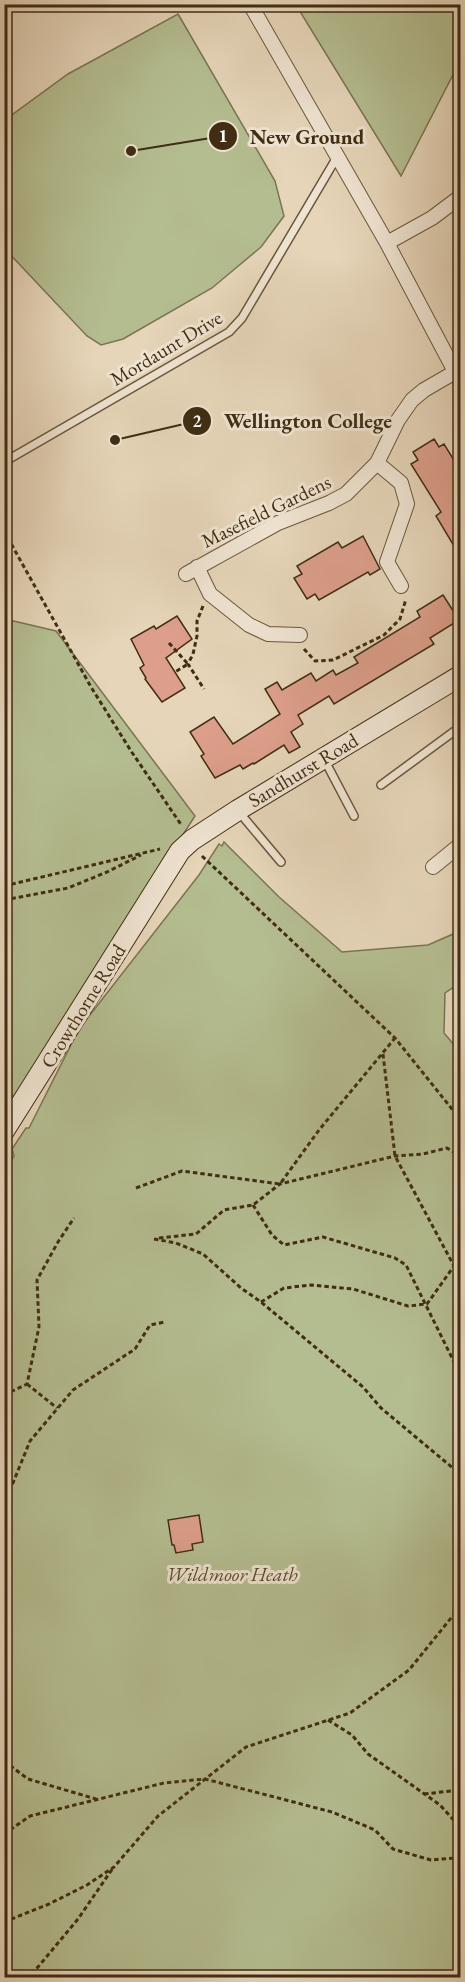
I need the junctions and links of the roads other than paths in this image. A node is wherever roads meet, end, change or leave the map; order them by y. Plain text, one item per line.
1 (250, 4) edge
2 (338, 156) junction
3 (460, 197) edge
4 (387, 243) junction
5 (458, 376) edge
6 (4, 462) edge
7 (377, 463) junction
8 (401, 586) road end
9 (295, 635) road end
10 (459, 681) edge
11 (460, 728) edge
12 (323, 757) junction
13 (381, 785) dead end
14 (238, 810) junction
15 (354, 816) dead end
16 (460, 845) edge
17 (281, 862) dead end
18 (433, 867) dead end
19 (161, 880) joint
20 (4, 1131) edge

1 - 2 street
2 - 4 street
2 - 6 lane, Mordaunt Drive
3 - 4 street
4 - 5 street
5 - 7 street, Masefield Gardens
7 - 8 street
7 - 9 street, Masefield Gardens
10 - 12 street, Sandhurst Road
11 - 13 lane
12 - 14 street, Sandhurst Road
12 - 15 lane
14 - 17 lane
14 - 19 street, Sandhurst Road
16 - 18 street
19 - 20 street, Crowthorne Road

